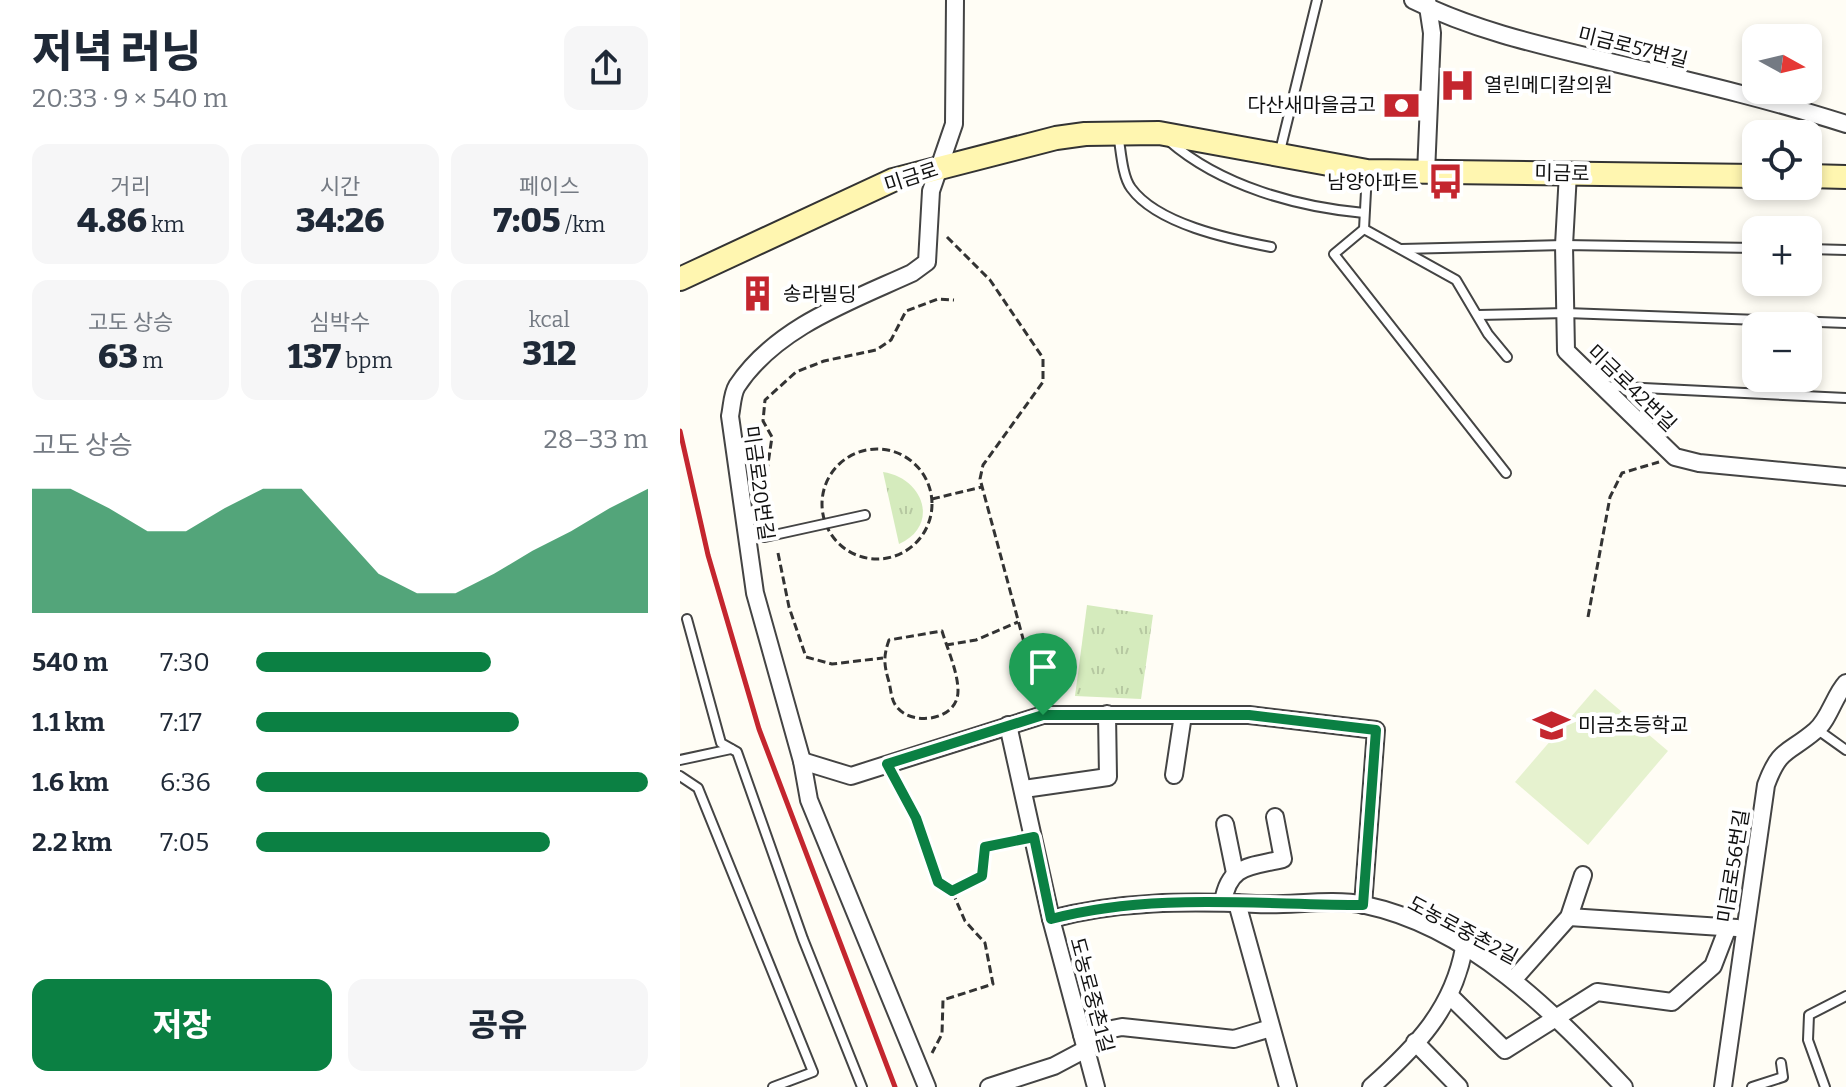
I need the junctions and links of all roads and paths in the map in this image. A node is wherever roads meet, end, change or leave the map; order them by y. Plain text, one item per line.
1 (955, 0) edge
2 (1317, 0) edge
3 (1422, 2) edge
4 (1846, 124) edge
5 (1118, 133) junction
6 (1159, 133) junction
7 (1279, 155) junction
8 (937, 167) junction
9 (1367, 171) junction
10 (1426, 173) junction
11 (1568, 173) junction
12 (1742, 176) edge
13 (1822, 176) edge
14 (1846, 177) edge
15 (1364, 213) junction
16 (1364, 229) junction
17 (947, 237) dead end
18 (1564, 245) junction
19 (1271, 247) dead end
20 (1742, 248) edge
21 (1401, 249) junction
22 (1822, 249) edge
23 (1846, 250) edge
24 (680, 279) edge
25 (954, 300) dead end
26 (1566, 313) junction
27 (1478, 315) junction
28 (1846, 323) edge
29 (1507, 357) dead end
30 (1603, 386) junction
31 (1846, 398) edge
32 (1675, 457) junction
33 (1506, 473) dead end
34 (1846, 477) edge
35 (982, 487) junction
36 (930, 500) junction
37 (865, 515) dead end
38 (771, 520) dead end
39 (827, 523) junction
40 (747, 537) junction
41 (778, 553) dead end
42 (1588, 617) dead end
43 (687, 619) dead end
44 (1018, 621) junction
45 (946, 645) junction
46 (883, 658) junction
47 (1846, 683) edge
48 (1107, 714) junction
49 (1043, 715) junction
50 (1183, 715) junction
51 (1008, 725) junction
52 (1818, 730) junction
53 (731, 749) junction
54 (1846, 750) edge
55 (680, 760) edge
56 (802, 761) junction
57 (887, 764) junction
58 (1174, 775) dead end
59 (680, 776) edge
60 (1024, 789) junction
61 (1275, 817) dead end
62 (1225, 824) dead end
63 (1034, 837) junction
64 (1235, 873) junction
65 (1583, 875) dead end
66 (952, 891) junction
67 (1230, 903) junction
68 (1363, 905) junction
69 (1569, 917) junction
70 (1051, 919) junction
71 (1736, 927) junction
72 (1464, 948) junction
73 (1514, 979) junction
74 (1450, 996) junction
75 (1846, 996) edge
76 (1555, 1017) junction
77 (1271, 1028) junction
78 (1084, 1042) junction
79 (1415, 1042) junction
80 (1781, 1063) dead end
81 (917, 1066) junction
82 (773, 1087) edge
83 (862, 1087) edge
84 (927, 1087) edge
85 (989, 1087) edge
86 (1096, 1087) edge
87 (1288, 1087) edge
88 (1371, 1087) edge
89 (1459, 1087) edge
90 (1624, 1087) edge
91 (1723, 1087) edge
92 (1752, 1087) edge
93 (1825, 1087) edge

1 - 8 street
2 - 7 lane
3 - 4 street, 미금로57번길
3 - 10 street
5 - 6 street, 미금로
5 - 8 street, 미금로
5 - 19 lane
6 - 7 street, 미금로
6 - 15 lane
7 - 9 street, 미금로
8 - 24 street, 미금로
8 - 40 street, 미금로20번길
9 - 10 street, 미금로
9 - 15 lane
10 - 11 street, 미금로
11 - 12 street, 미금로
11 - 18 street, 미금로42번길
13 - 14 street
15 - 16 lane
16 - 21 lane
16 - 33 lane
17 - 35 path
18 - 20 lane
18 - 21 lane
18 - 26 street, 미금로42번길
21 - 27 lane
22 - 23 lane
25 - 38 path
26 - 27 lane
26 - 28 lane
26 - 30 street, 미금로42번길
27 - 29 lane
30 - 31 lane
30 - 32 street, 미금로42번길
32 - 34 street, 미금로42번길
32 - 42 path
35 - 36 path
35 - 44 path
36 - 39 path
36 - 39 path
37 - 39 lane
39 - 40 lane
40 - 56 street, 미금로20번길
41 - 46 path
43 - 53 lane
44 - 45 path
44 - 49 path
45 - 46 path
45 - 46 path
47 - 52 street, 미금로56번길
48 - 49 street
48 - 50 street
48 - 60 street
49 - 51 street
50 - 58 street
50 - 68 street
51 - 57 street
51 - 60 street, 도농로중촌1길
52 - 54 lane
52 - 71 street, 미금로56번길
53 - 55 lane
53 - 83 lane
56 - 57 street
56 - 81 street, 미금로20번길
57 - 66 path
59 - 82 lane
60 - 63 street, 도농로중촌1길
61 - 64 street
62 - 64 street
63 - 66 path
63 - 70 street, 도농로중촌1길
64 - 67 street
65 - 69 street
66 - 81 path
67 - 68 street, 도농로중촌2길
67 - 70 street, 도농로중촌2길
67 - 77 street
68 - 72 street, 도농로중촌2길
69 - 71 street
69 - 73 street
70 - 78 street, 도농로중촌1길
71 - 76 street
71 - 91 street, 미금로56번길
72 - 73 street, 도농로중촌2길
72 - 74 street
73 - 76 street, 도농로중촌2길
74 - 76 street
74 - 79 street
75 - 93 lane
76 - 90 street, 도농로중촌2길
77 - 78 street
77 - 87 street
78 - 85 street
78 - 86 street, 도농로중촌1길
79 - 88 street
79 - 89 street
80 - 92 lane
81 - 84 street, 미금로20번길

